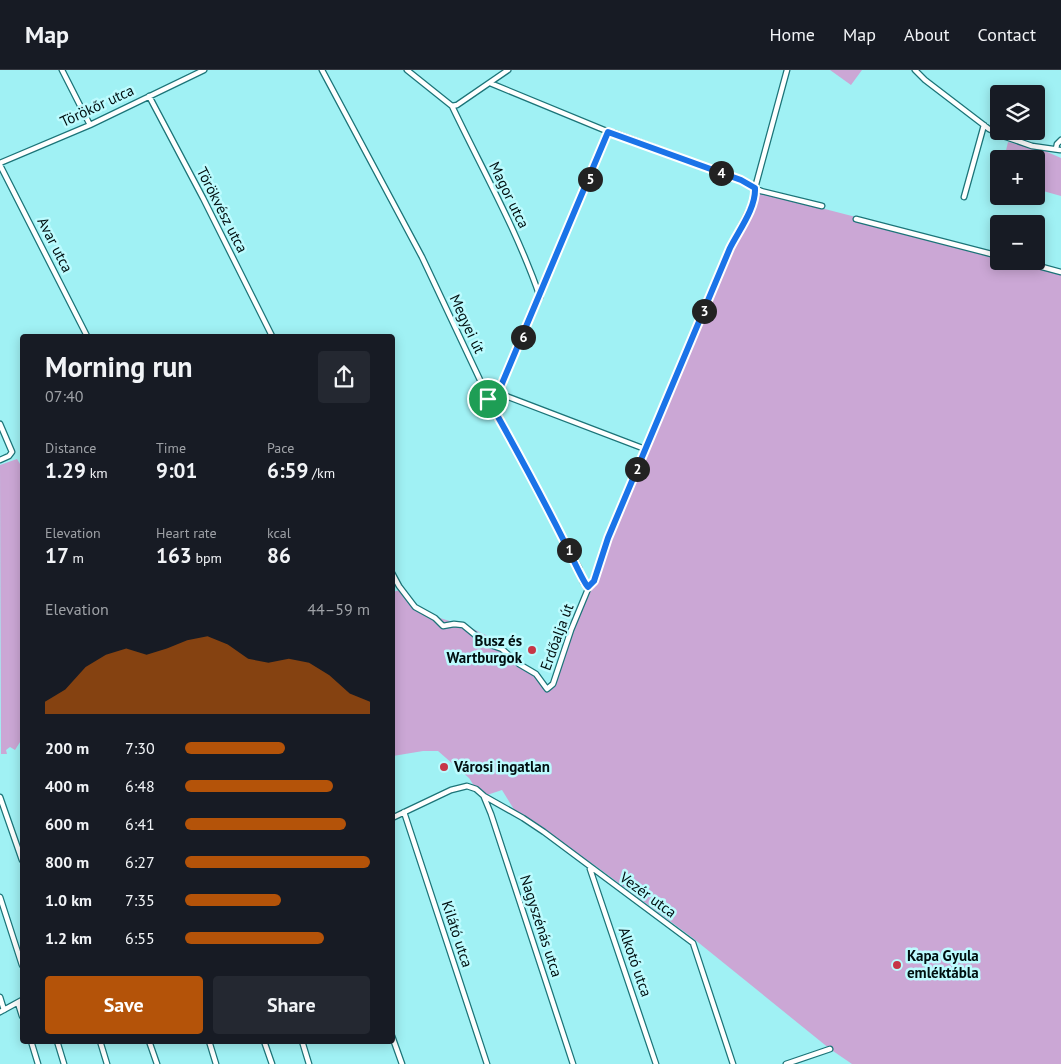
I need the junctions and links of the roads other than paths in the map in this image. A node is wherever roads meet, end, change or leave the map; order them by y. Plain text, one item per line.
1 (62, 70) edge
2 (204, 70) edge
3 (322, 70) edge
4 (406, 70) edge
5 (508, 70) edge
6 (787, 70) edge
7 (916, 70) edge
8 (490, 83) junction
9 (149, 96) junction
10 (452, 106) junction
11 (90, 125) junction
12 (984, 125) junction
13 (608, 132) junction
14 (1061, 140) edge
15 (1058, 150) edge
16 (0, 164) edge
17 (755, 188) junction
18 (964, 197) dead end
19 (822, 206) dead end
20 (856, 219) dead end
21 (990, 254) edge
22 (1045, 268) edge
23 (1061, 272) edge
24 (540, 296) junction
25 (86, 334) edge
26 (271, 334) edge
27 (498, 393) junction
28 (488, 399) junction
29 (0, 424) edge
30 (645, 449) junction
31 (0, 460) edge
32 (395, 579) edge
33 (588, 587) junction
34 (0, 796) edge
35 (484, 796) junction
36 (404, 812) junction
37 (395, 816) edge
38 (20, 854) edge
39 (590, 868) junction
40 (0, 897) edge
41 (20, 959) edge
42 (0, 997) edge
43 (20, 1002) edge
44 (2, 1011) edge
45 (31, 1044) edge
46 (58, 1044) edge
47 (101, 1044) edge
48 (150, 1044) edge
49 (210, 1044) edge
50 (265, 1044) edge
51 (303, 1044) edge
52 (395, 1044) edge
53 (830, 1049) dead end
54 (38, 1064) edge
55 (64, 1064) edge
56 (107, 1064) edge
57 (157, 1064) edge
58 (216, 1064) edge
59 (272, 1064) edge
60 (309, 1064) edge
61 (402, 1064) edge
62 (487, 1064) edge
63 (573, 1064) edge
64 (656, 1064) edge
65 (733, 1064) edge
66 (786, 1064) edge

1 - 11 street
2 - 9 street, Törökőr utca
3 - 28 street, Megyei út
4 - 10 street
5 - 8 street
6 - 17 street, Erdőalja út
7 - 12 street
8 - 10 street
8 - 13 street
9 - 11 street, Törökőr utca
9 - 26 street, Törökvész utca
10 - 24 street, Magor utca
11 - 16 street, Törökőr utca
12 - 15 street
12 - 18 street
13 - 17 street
13 - 24 street
14 - 15 street
16 - 25 street, Avar utca
17 - 19 street
17 - 30 street, Erdőalja út
20 - 21 street
22 - 23 street
24 - 27 street
27 - 28 street
27 - 30 street
28 - 33 street, Megyei út
29 - 31 street
30 - 33 street, Erdőalja út
32 - 33 street, Erdőalja út
34 - 38 street
35 - 36 street, Vezér utca
35 - 39 street, Vezér utca
35 - 63 street, Nagyszénás utca
36 - 37 street, Vezér utca
36 - 62 street, Kilátó utca
39 - 64 street, Alkotó utca
39 - 65 street, Vezér utca
40 - 41 street
42 - 44 street
43 - 44 street
45 - 54 street
46 - 55 street
47 - 56 street
48 - 57 street
49 - 58 street
50 - 59 street
51 - 60 street
52 - 61 street
53 - 66 street

